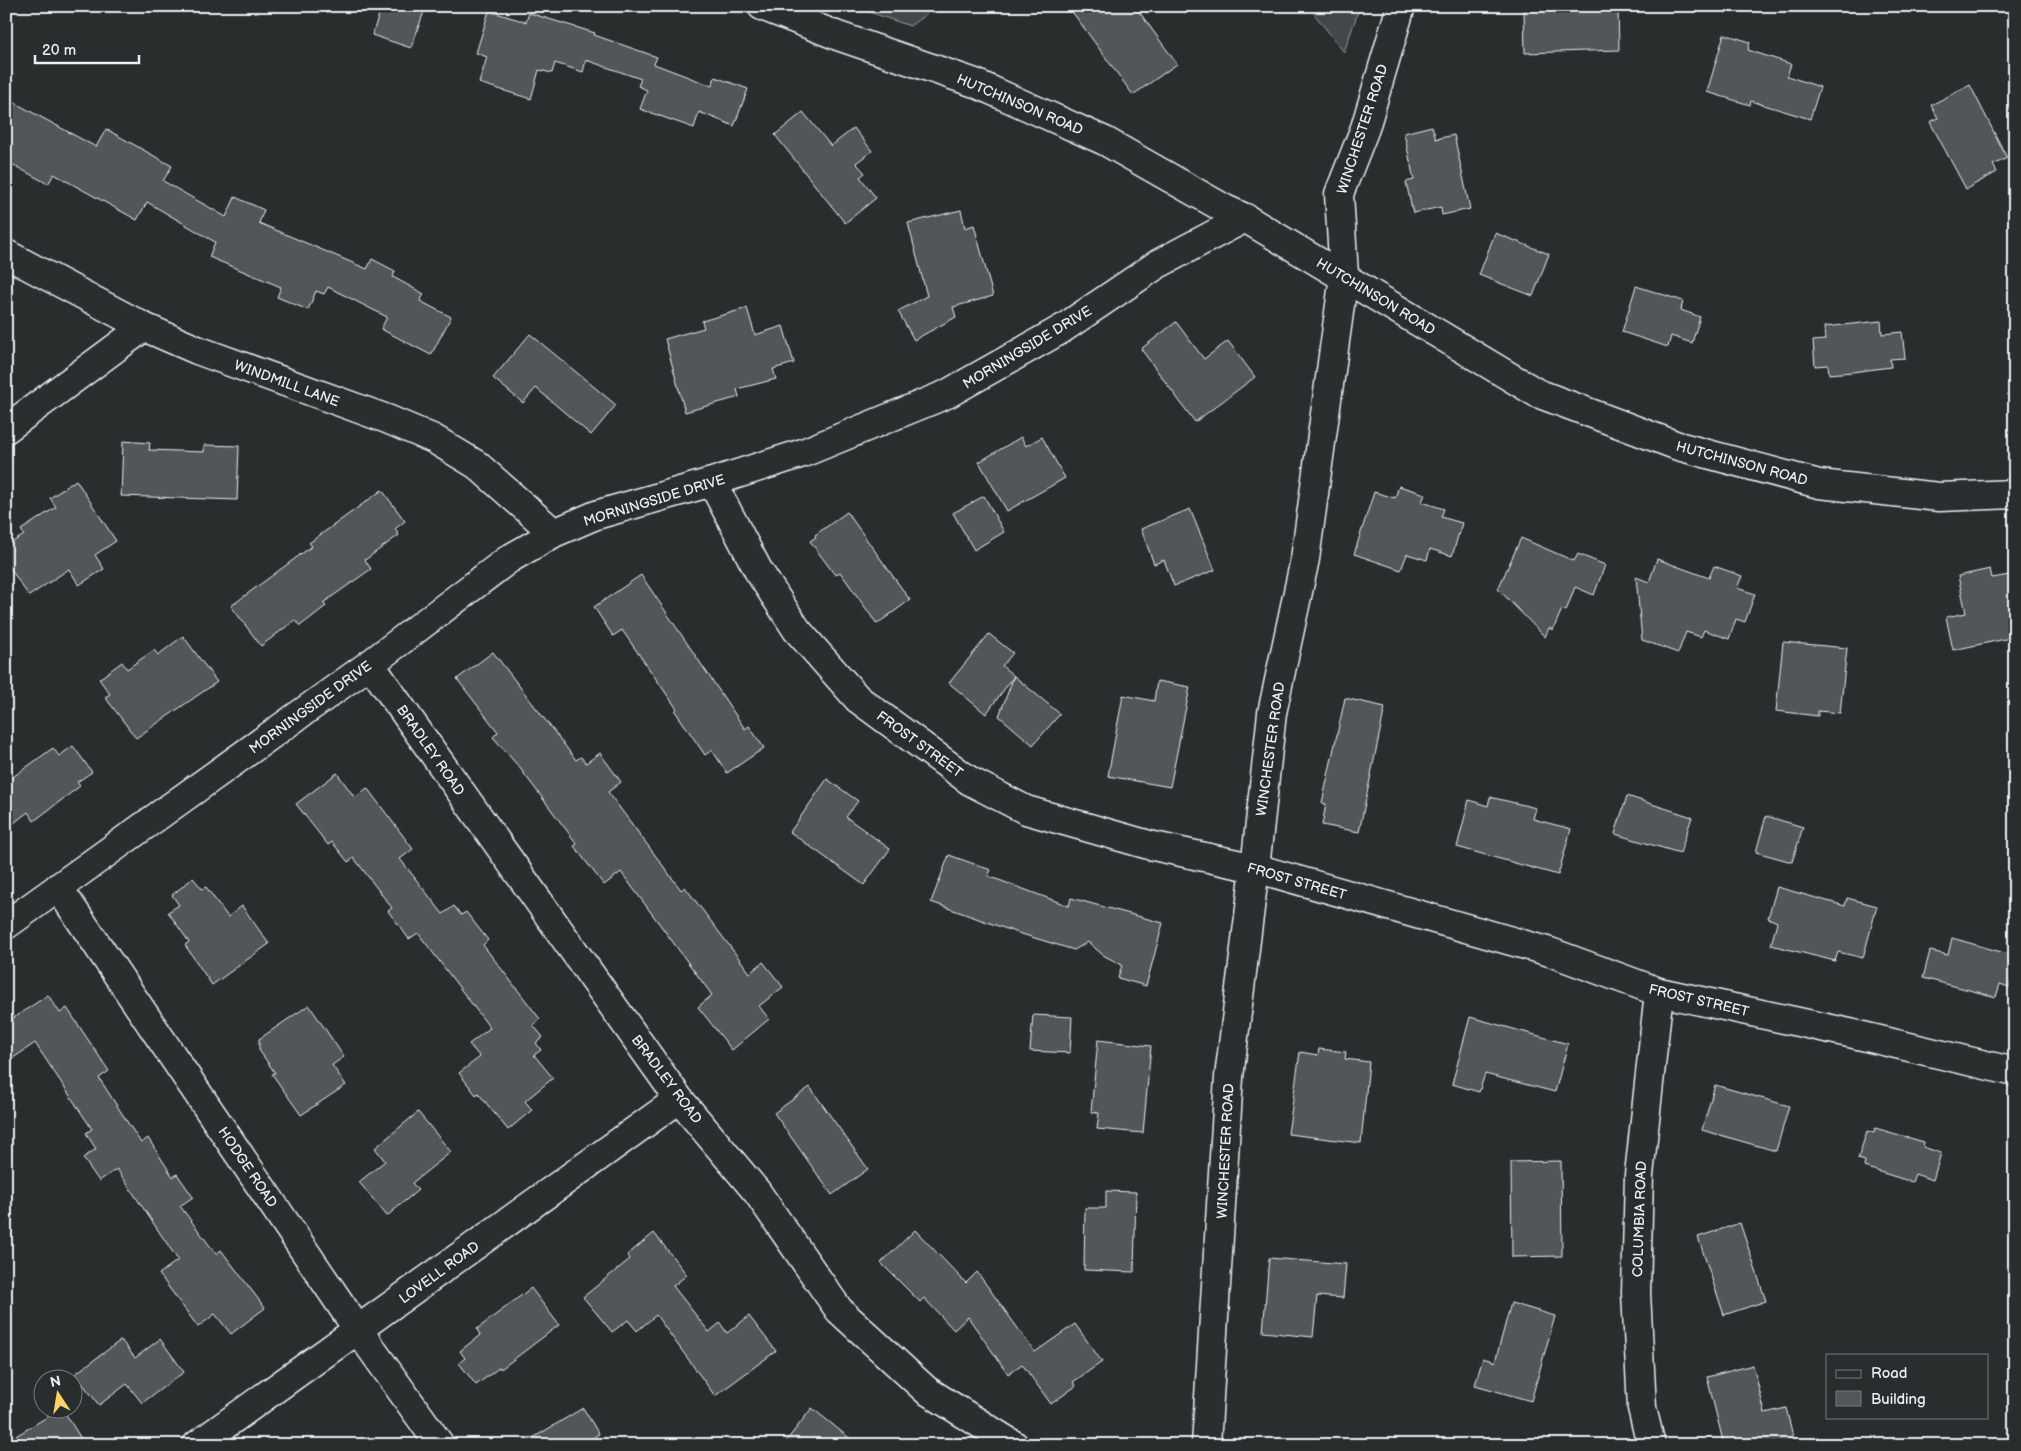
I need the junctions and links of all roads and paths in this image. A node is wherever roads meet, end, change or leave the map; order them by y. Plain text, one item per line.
1 (762, 6) edge
2 (1401, 6) edge
3 (1245, 218) junction
4 (6, 254) edge
5 (1344, 276) junction
6 (144, 327) junction
7 (6, 429) edge
8 (712, 482) junction
9 (2015, 494) edge
10 (554, 533) junction
11 (370, 664) junction
12 (1255, 868) junction
13 (58, 888) junction
14 (6, 925) edge
15 (1659, 992) junction
16 (2015, 1072) edge
17 (679, 1099) junction
18 (358, 1330) junction
19 (197, 1445) edge
20 (440, 1445) edge
21 (1014, 1445) edge
22 (1206, 1445) edge
23 (1651, 1445) edge

1 - 3 street, HUTCHINSON ROAD
2 - 5 street, WINCHESTER ROAD
3 - 5 street, HUTCHINSON ROAD
3 - 8 street, MORNINGSIDE DRIVE
4 - 6 street, WINDMILL LANE
5 - 9 street, HUTCHINSON ROAD
5 - 12 street, WINCHESTER ROAD
6 - 7 street
6 - 10 street, WINDMILL LANE
8 - 10 street, MORNINGSIDE DRIVE
8 - 12 street, FROST STREET
10 - 11 street, MORNINGSIDE DRIVE
11 - 13 street, MORNINGSIDE DRIVE
11 - 17 street, BRADLEY ROAD
12 - 15 street, FROST STREET
12 - 22 street, WINCHESTER ROAD
13 - 14 street, MORNINGSIDE DRIVE
13 - 18 street, HODGE ROAD
15 - 16 street, FROST STREET
15 - 23 street, COLUMBIA ROAD
17 - 18 street, LOVELL ROAD
17 - 21 street, BRADLEY ROAD
18 - 19 street, LOVELL ROAD
18 - 20 street, HODGE ROAD

